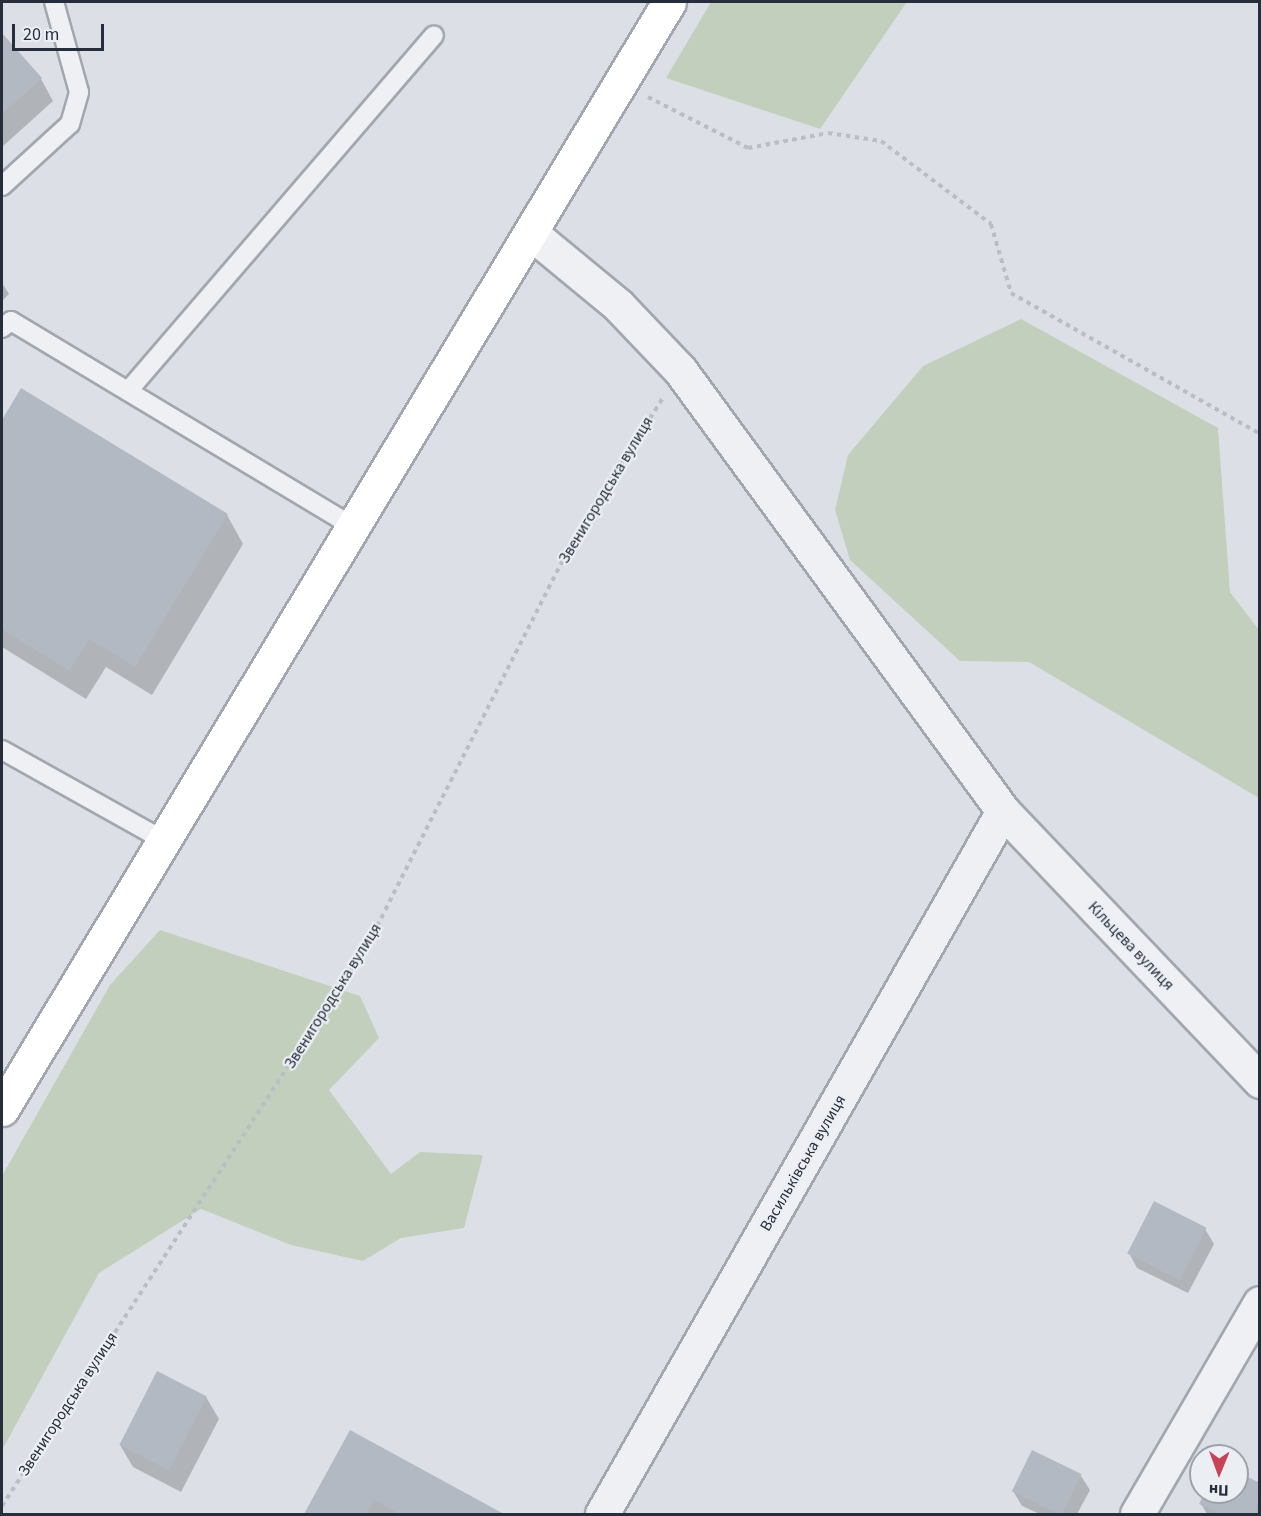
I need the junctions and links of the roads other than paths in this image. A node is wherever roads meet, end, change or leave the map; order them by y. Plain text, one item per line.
1 (54, 2) edge
2 (669, 2) edge
3 (434, 35) dead end
4 (2, 186) edge
5 (532, 234) junction
6 (2, 328) edge
7 (128, 391) junction
8 (351, 525) junction
9 (2, 750) edge
10 (1003, 811) junction
11 (163, 840) junction
12 (1260, 1081) edge
13 (2, 1109) edge
14 (1260, 1303) edge
15 (602, 1515) edge
16 (1137, 1515) edge

1 - 4 lane
2 - 5 street
3 - 7 lane
5 - 8 street
5 - 10 street, Кільцева вулиця
6 - 7 lane
7 - 8 lane
8 - 11 street
9 - 11 lane
10 - 12 street, Кільцева вулиця
10 - 15 street, Васильківська вулиця
11 - 13 street
14 - 16 street

